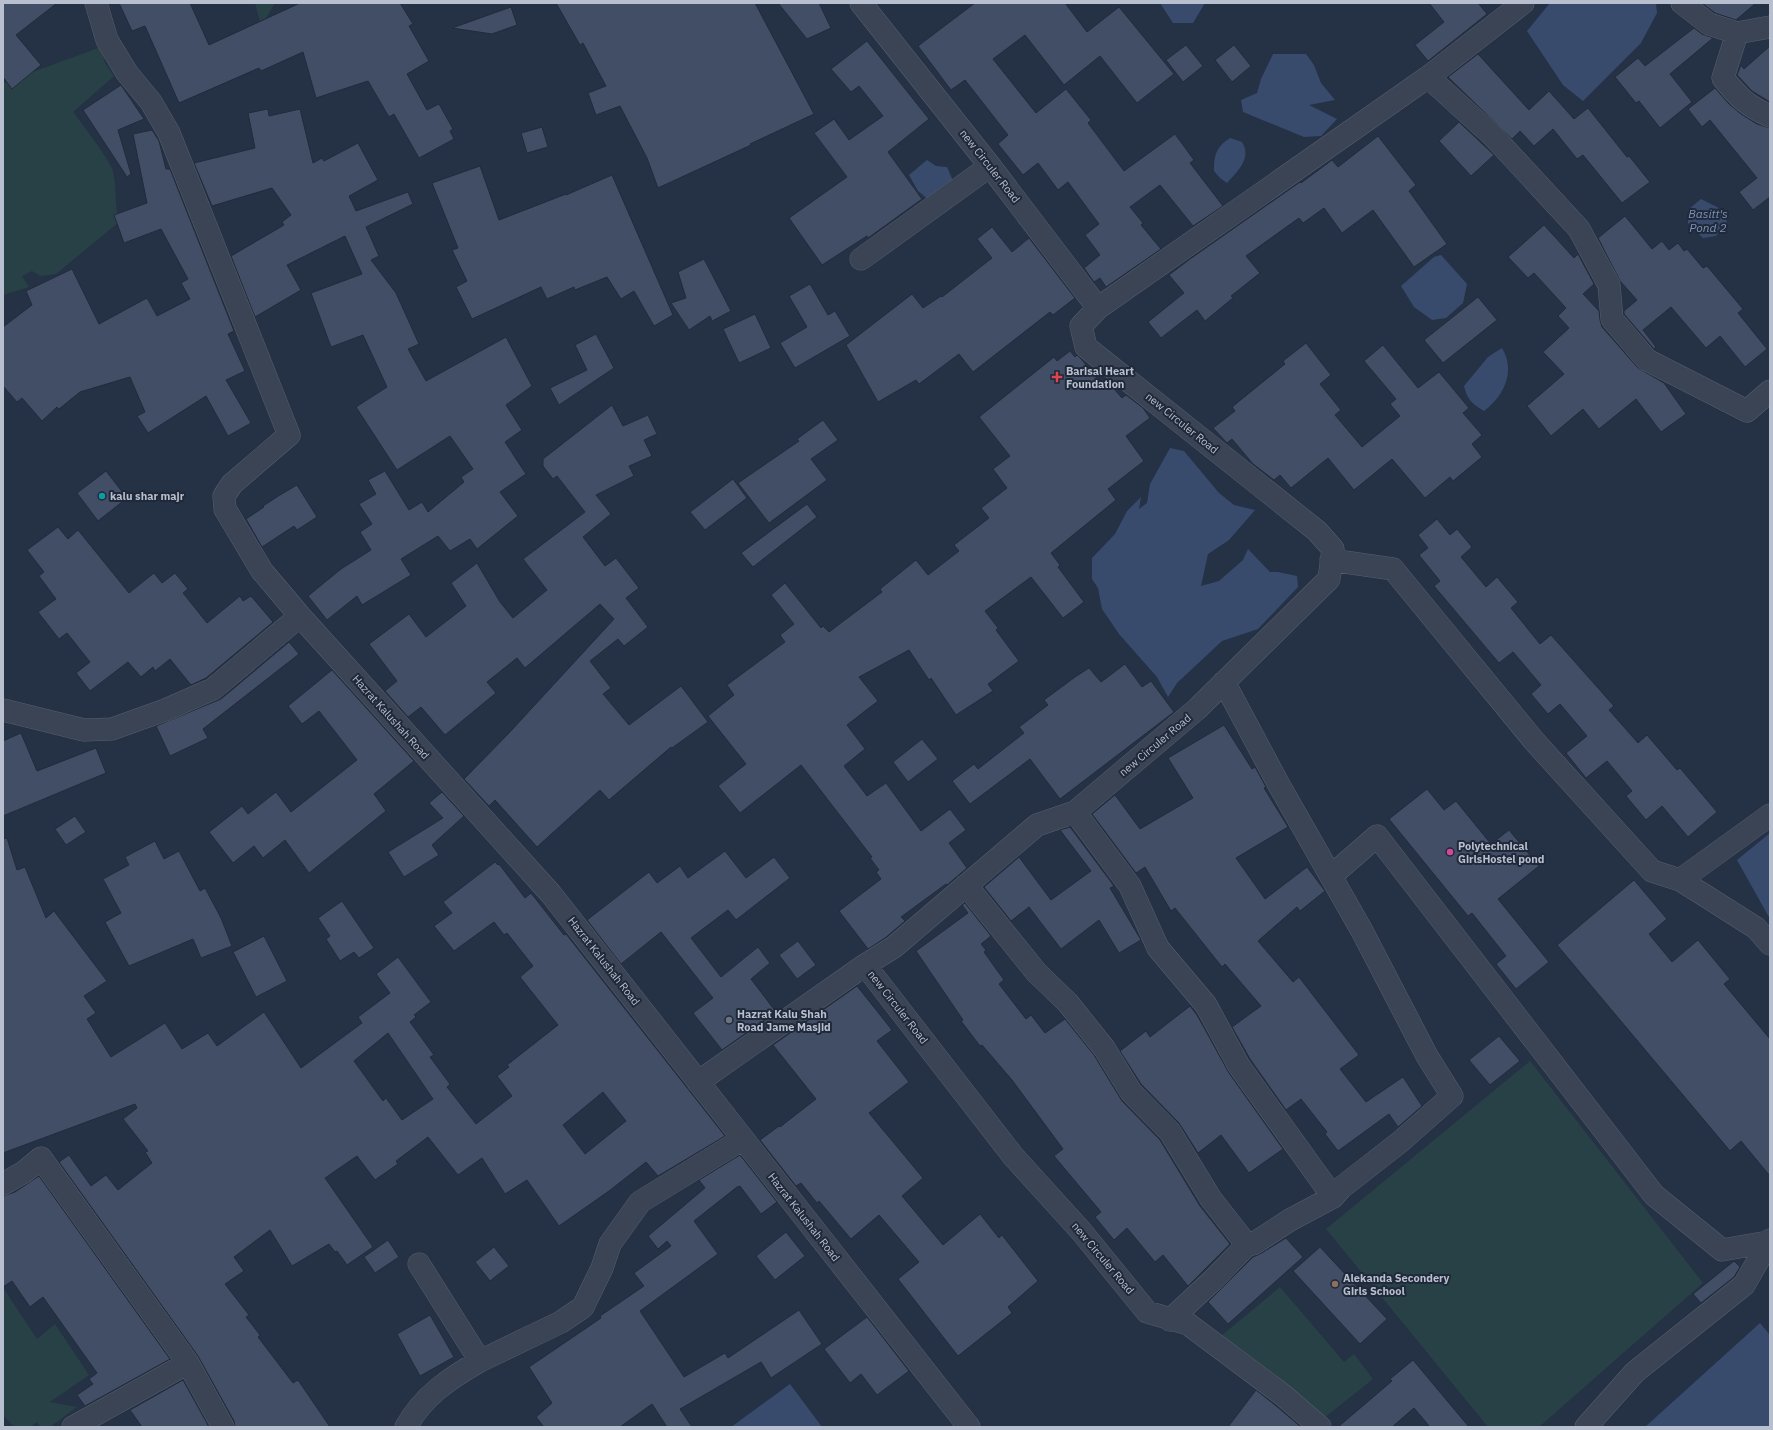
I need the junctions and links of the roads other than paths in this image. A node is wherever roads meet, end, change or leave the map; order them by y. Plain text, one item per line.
1 (96, 3) edge
2 (861, 3) edge
3 (1523, 3) edge
4 (1682, 3) edge
5 (1770, 27) edge
6 (1737, 32) junction
7 (1428, 77) junction
8 (1770, 116) edge
9 (990, 166) junction
10 (861, 258) dead end
11 (1098, 308) junction
12 (1770, 390) edge
13 (1332, 560) junction
14 (300, 616) junction
15 (1224, 682) junction
16 (3, 710) edge
17 (1075, 812) junction
18 (1770, 815) edge
19 (1331, 876) junction
20 (1680, 880) junction
21 (966, 885) junction
22 (1770, 944) edge
23 (866, 965) junction
24 (698, 1082) junction
25 (743, 1139) junction
26 (3, 1184) edge
27 (1333, 1196) junction
28 (1769, 1241) edge
29 (1247, 1245) junction
30 (419, 1264) dead end
31 (1170, 1320) junction
32 (480, 1361) junction
33 (188, 1363) junction
34 (73, 1427) edge
35 (223, 1427) edge
36 (406, 1427) edge
37 (969, 1427) edge
38 (1320, 1427) edge
39 (1586, 1427) edge

1 - 14 street, Hazrat Kalushah Road
2 - 9 street, new Circuler Road
3 - 7 street
4 - 6 street
5 - 6 street
6 - 8 street
7 - 11 street
7 - 12 street
9 - 10 street
9 - 11 street, new Circuler Road
11 - 13 street, new Circuler Road
13 - 15 street, new Circuler Road
13 - 20 street
14 - 16 street
14 - 24 street, Hazrat Kalushah Road
15 - 17 street, new Circuler Road
15 - 19 street
17 - 21 street, new Circuler Road
17 - 27 street
18 - 20 street
19 - 27 street
19 - 28 street
20 - 22 street
21 - 23 street, new Circuler Road
21 - 29 street
23 - 24 street
23 - 31 street, new Circuler Road
24 - 25 street, Hazrat Kalushah Road
25 - 32 street
25 - 37 street, Hazrat Kalushah Road
26 - 33 street
27 - 29 street
28 - 39 street
29 - 31 street
30 - 32 street
31 - 38 street, new Circuler Road
32 - 36 street
33 - 34 street
33 - 35 street

